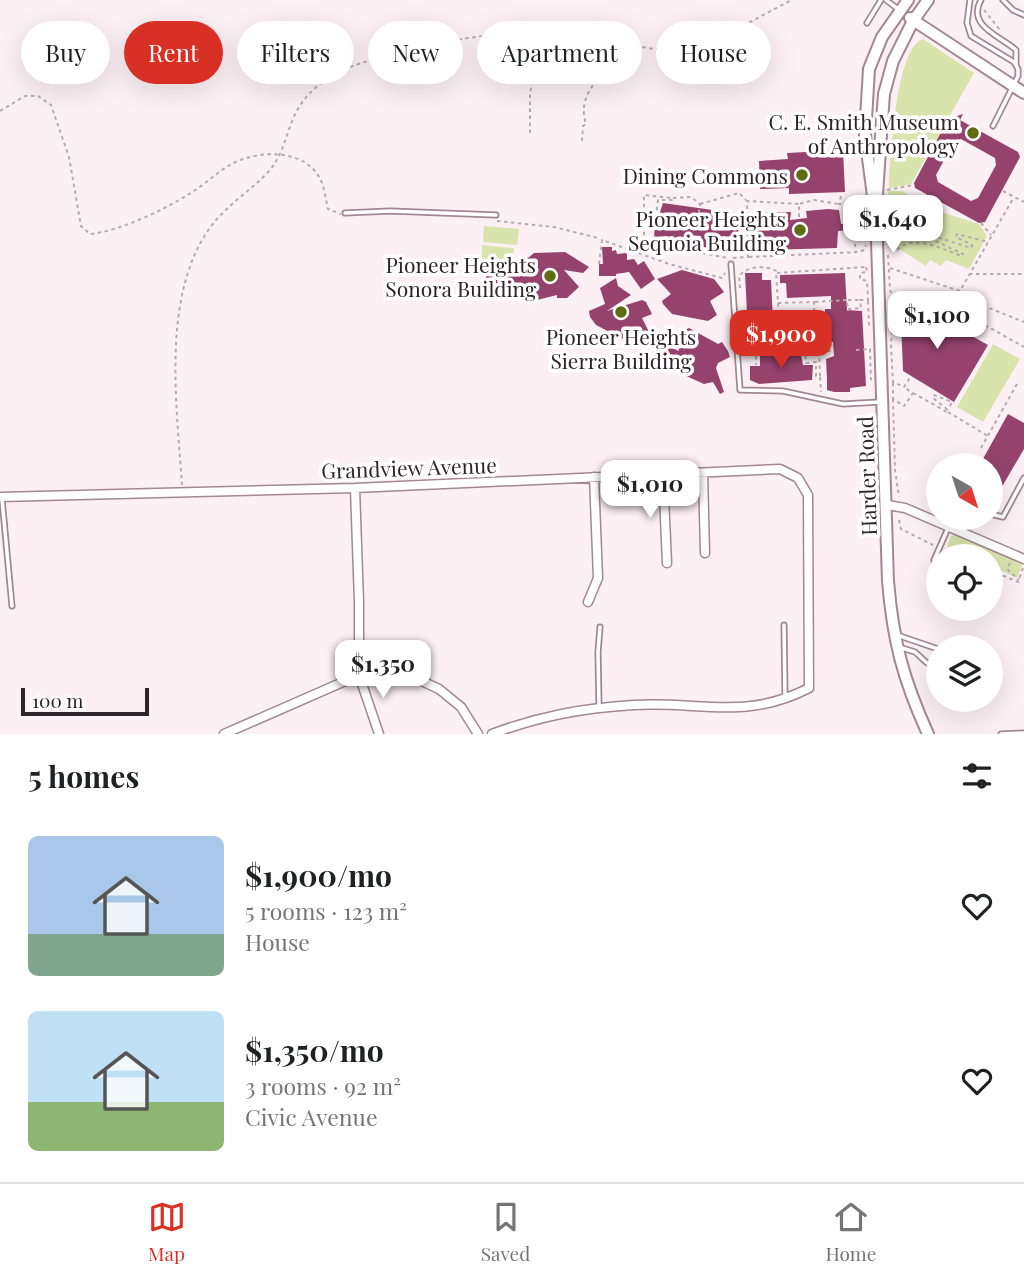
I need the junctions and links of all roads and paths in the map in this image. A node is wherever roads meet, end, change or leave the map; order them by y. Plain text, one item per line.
1 (792, 0) edge
2 (883, 0) edge
3 (908, 0) edge
4 (928, 0) edge
5 (970, 0) edge
6 (981, 0) edge
7 (1003, 0) edge
8 (988, 1) edge
9 (900, 11) junction
10 (1024, 15) edge
11 (914, 21) junction
12 (867, 23) dead end
13 (1003, 33) dead end
14 (477, 38) edge
15 (642, 47) edge
16 (1016, 65) junction
17 (532, 84) edge
18 (594, 84) edge
19 (1012, 86) junction
20 (1024, 93) edge
21 (0, 111) edge
22 (993, 126) dead end
23 (530, 133) dead end
24 (582, 141) dead end
25 (280, 154) junction
26 (913, 186) dead end
27 (887, 190) dead end
28 (1003, 191) dead end
29 (841, 196) dead end
30 (1014, 197) junction
31 (672, 198) junction
32 (747, 201) junction
33 (1024, 202) edge
34 (700, 204) junction
35 (799, 204) junction
36 (839, 204) junction
37 (876, 210) junction
38 (345, 214) joint
39 (496, 215) dead end
40 (656, 216) dead end
41 (799, 217) dead end
42 (488, 221) dead end
43 (981, 223) dead end
44 (696, 225) dead end
45 (695, 235) dead end
46 (991, 236) junction
47 (598, 239) dead end
48 (636, 239) dead end
49 (644, 242) junction
50 (988, 242) junction
51 (866, 245) dead end
52 (897, 250) dead end
53 (702, 253) junction
54 (856, 253) junction
55 (888, 256) dead end
56 (748, 257) junction
57 (599, 264) dead end
58 (731, 264) dead end
59 (889, 267) junction
60 (725, 272) dead end
61 (776, 274) junction
62 (969, 274) junction
63 (1024, 274) edge
64 (740, 289) dead end
65 (960, 290) junction
66 (957, 295) junction
67 (868, 299) junction
68 (847, 300) junction
69 (860, 300) junction
70 (814, 302) junction
71 (778, 303) junction
72 (1024, 322) edge
73 (870, 337) dead end
74 (1024, 347) edge
75 (856, 350) dead end
76 (805, 351) junction
77 (818, 351) junction
78 (833, 351) dead end
79 (781, 353) junction
80 (756, 354) junction
81 (743, 355) dead end
82 (756, 365) dead end
83 (820, 376) junction
84 (911, 376) dead end
85 (893, 382) junction
86 (1017, 384) dead end
87 (872, 386) dead end
88 (904, 387) junction
89 (913, 393) junction
90 (829, 396) dead end
91 (888, 401) junction
92 (948, 411) junction
93 (988, 436) junction
94 (981, 448) dead end
95 (703, 473) junction
96 (663, 474) junction
97 (594, 477) junction
98 (1024, 478) edge
99 (1022, 485) edge
100 (355, 488) junction
101 (182, 492) junction
102 (1, 497) edge
103 (899, 497) dead end
104 (887, 505) junction
105 (926, 517) edge
106 (1003, 517) edge
107 (899, 520) dead end
108 (958, 530) edge
109 (931, 544) edge
110 (705, 553) dead end
111 (1024, 559) edge
112 (667, 564) dead end
113 (1024, 565) edge
114 (1003, 576) edge
115 (1018, 580) junction
116 (588, 602) dead end
117 (12, 606) dead end
118 (784, 625) dead end
119 (600, 627) dead end
120 (893, 633) junction
121 (926, 645) edge
122 (896, 647) junction
123 (926, 662) edge
124 (359, 675) junction
125 (785, 698) junction
126 (599, 709) junction
127 (1024, 733) edge
128 (223, 734) edge
129 (379, 734) edge
130 (478, 734) edge
131 (492, 734) edge
132 (928, 734) edge
133 (1001, 734) edge

1 - 15 path
2 - 9 lane
2 - 12 lane
3 - 9 street, Harder Road
4 - 11 street, Harder Road
5 - 16 lane
6 - 16 lane
7 - 10 lane
8 - 13 path
9 - 11 street
9 - 37 street, Harder Road
11 - 19 street
11 - 37 street, Harder Road
14 - 25 path
16 - 19 lane
17 - 23 path
18 - 24 path
19 - 20 street
19 - 22 lane
21 - 25 path
25 - 38 path
25 - 101 path
26 - 27 path
28 - 30 path
29 - 36 path
30 - 33 path
30 - 46 path
31 - 34 path
31 - 40 path
31 - 49 path
32 - 34 path
32 - 35 path
32 - 56 path
34 - 44 path
35 - 36 path
35 - 41 path
36 - 54 path
37 - 91 street, Harder Road
38 - 39 lane
42 - 47 path
43 - 46 path
45 - 53 path
46 - 50 path
48 - 49 path
49 - 53 path
50 - 52 path
50 - 62 path
51 - 54 path
53 - 56 path
54 - 56 path
55 - 59 path
57 - 60 path
58 - 91 lane
59 - 65 path
59 - 85 path
61 - 64 path
61 - 67 path
61 - 71 path
62 - 63 path
62 - 65 path
65 - 66 path
66 - 72 path
66 - 74 path
67 - 69 path
67 - 73 path
68 - 69 path
68 - 69 path
68 - 70 path
70 - 71 path
70 - 77 path
71 - 79 path
75 - 87 path
76 - 77 path
76 - 79 path
76 - 83 path
77 - 78 path
77 - 83 path
79 - 80 path
80 - 81 path
80 - 82 path
83 - 90 path
84 - 88 path
85 - 88 path
85 - 91 path
86 - 93 path
88 - 89 path
89 - 91 path
89 - 92 path
91 - 103 path
91 - 104 street, Harder Road
92 - 92 path
92 - 93 path
93 - 94 path
95 - 96 street, Grandview Avenue
95 - 110 street
95 - 125 street, Grandview Avenue
96 - 97 street, Grandview Avenue
96 - 112 street
97 - 100 street, Grandview Avenue
97 - 116 street
98 - 99 lane
99 - 106 lane
100 - 101 street, Grandview Avenue
100 - 124 street
101 - 102 street, Grandview Avenue
102 - 117 lane
104 - 105 street
104 - 120 street, Harder Road
107 - 109 path
108 - 111 street
113 - 115 path
113 - 115 path
114 - 115 path
118 - 125 lane
119 - 126 lane
120 - 121 lane
120 - 122 street, Harder Road
122 - 123 lane
122 - 132 street, Harder Road
124 - 128 street
124 - 129 street
124 - 130 street
125 - 126 street
126 - 131 street
127 - 133 lane

